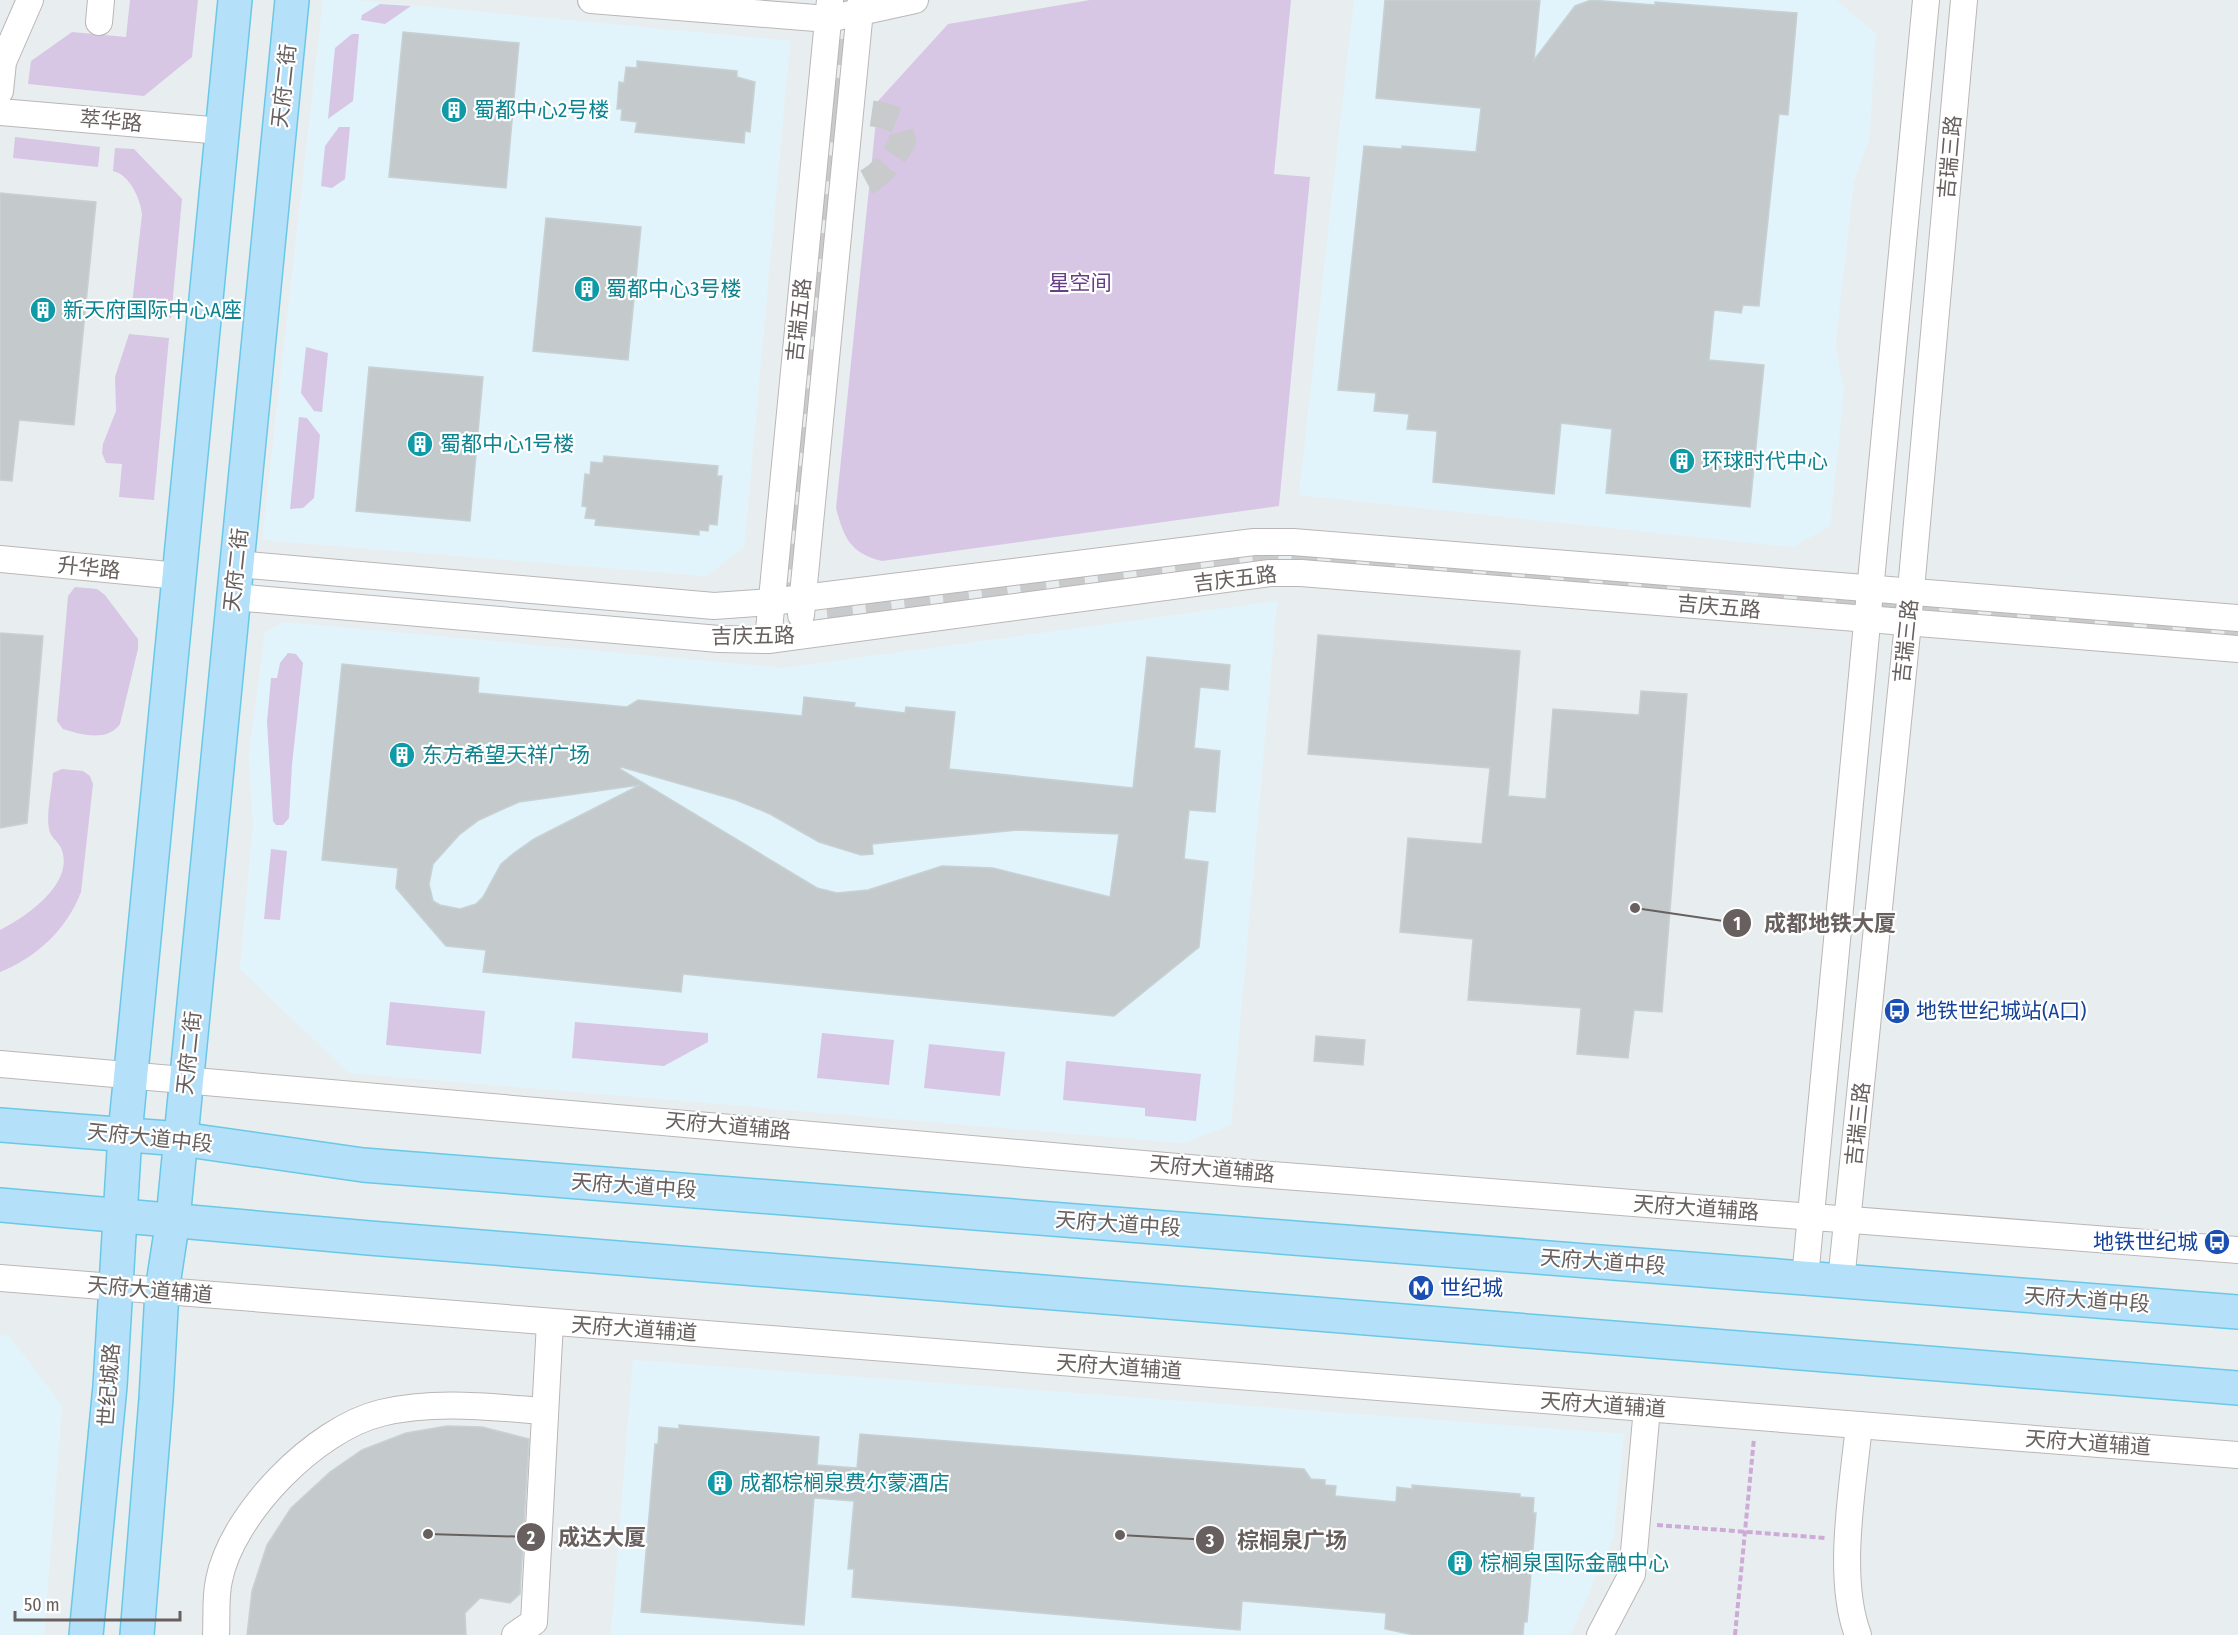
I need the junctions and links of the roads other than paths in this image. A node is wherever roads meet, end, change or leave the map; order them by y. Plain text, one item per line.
1 (30, 0) edge
2 (235, 0) edge
3 (292, 0) edge
4 (591, 0) edge
5 (915, 0) edge
6 (1926, 0) edge
7 (1964, 0) edge
8 (860, 6) edge
9 (829, 10) edge
10 (0, 91) edge
11 (0, 112) edge
12 (222, 131) junction
13 (0, 559) edge
14 (237, 564) junction
15 (179, 576) junction
16 (1871, 587) junction
17 (1911, 592) junction
18 (234, 597) junction
19 (803, 598) junction
20 (771, 602) junction
21 (2238, 618) edge
22 (1868, 620) junction
23 (1908, 623) junction
24 (799, 636) junction
25 (768, 640) junction
26 (2238, 649) edge
27 (0, 1064) edge
28 (130, 1074) junction
29 (187, 1078) junction
30 (0, 1125) edge
31 (124, 1134) junction
32 (181, 1139) junction
33 (0, 1205) edge
34 (119, 1215) junction
35 (1811, 1217) junction
36 (172, 1219) junction
37 (1848, 1220) junction
38 (2238, 1250) edge
39 (0, 1278) edge
40 (1805, 1278) junction
41 (1841, 1281) junction
42 (114, 1287) junction
43 (162, 1291) junction
44 (2238, 1312) edge
45 (550, 1322) junction
46 (2238, 1388) edge
47 (1647, 1408) junction
48 (544, 1411) junction
49 (1859, 1425) junction
50 (2238, 1455) edge
51 (86, 1635) edge
52 (137, 1635) edge
53 (216, 1635) edge
54 (515, 1635) edge
55 (1600, 1635) edge
56 (1858, 1635) edge

1 - 10 street
2 - 12 main road
3 - 14 main road, 天府二街
4 - 9 street
5 - 8 street
6 - 16 street, 吉瑞三路
7 - 17 street, 吉瑞三路
8 - 9 street
8 - 19 street, 吉瑞五路
9 - 20 street, 吉瑞五路
11 - 12 street, 萃华路
12 - 15 main road
13 - 15 street, 升华路
14 - 18 main road, 天府二街
14 - 20 street, 吉庆五路
15 - 28 main road
16 - 17 street, 吉庆五路
16 - 19 street, 吉庆五路
16 - 22 street, 吉瑞三路
17 - 21 street, 吉庆五路
17 - 23 street, 吉瑞三路
18 - 25 street, 吉庆五路
18 - 29 main road, 天府二街
19 - 20 street, 吉庆五路
19 - 24 street, 吉瑞五路
20 - 25 street, 吉瑞五路
22 - 23 street, 吉庆五路
22 - 24 street, 吉庆五路
22 - 35 street, 吉瑞三路
23 - 26 street, 吉庆五路
23 - 37 street, 吉瑞三路
24 - 25 street, 吉庆五路
27 - 28 street
28 - 29 street
28 - 31 main road
29 - 32 main road, 天府二街
29 - 35 street, 天府大道辅路
30 - 31 main road, 天府大道中段
31 - 32 main road, 天府大道中段
31 - 34 main road, 世纪城路
32 - 36 main road
32 - 40 main road, 天府大道中段
33 - 34 main road
34 - 36 main road
34 - 42 main road, 世纪城路
35 - 37 street, 天府大道辅路
35 - 40 street, 吉瑞三路
36 - 43 main road
36 - 46 main road
37 - 38 street, 天府大道辅路
37 - 41 street, 吉瑞三路
39 - 42 street, 天府大道辅道
40 - 41 main road, 天府大道中段
41 - 44 main road, 天府大道中段
42 - 43 street, 天府大道辅道
42 - 51 main road, 世纪城路
43 - 45 street, 天府大道辅道
43 - 52 main road
45 - 47 street, 天府大道辅道
45 - 48 street
47 - 49 street, 天府大道辅道
47 - 55 street
48 - 53 street
48 - 54 street
49 - 50 street, 天府大道辅道
49 - 56 street

